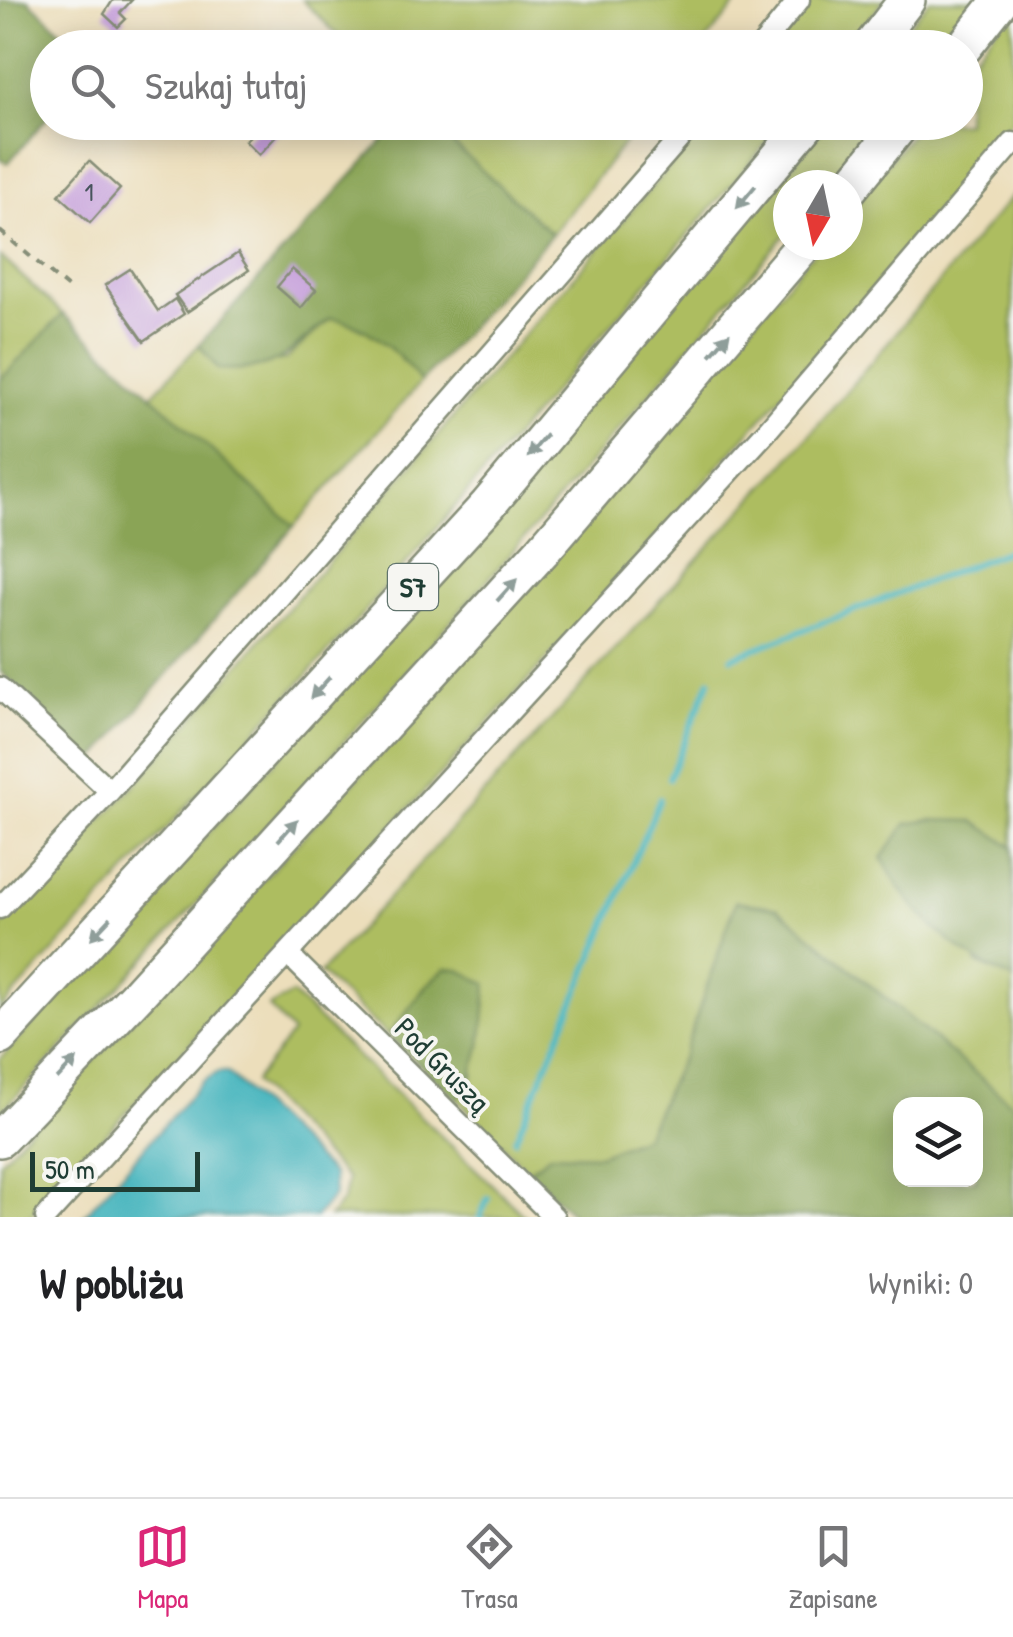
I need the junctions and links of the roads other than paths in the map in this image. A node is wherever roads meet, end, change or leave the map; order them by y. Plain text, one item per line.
1 (799, 0) edge
2 (907, 0) edge
3 (1001, 0) edge
4 (775, 30) edge
5 (884, 30) edge
6 (977, 30) edge
7 (678, 140) edge
8 (793, 140) edge
9 (888, 140) edge
10 (1013, 144) edge
11 (863, 171) edge
12 (791, 260) edge
13 (0, 688) edge
14 (110, 791) junction
15 (0, 908) edge
16 (289, 956) junction
17 (0, 1036) edge
18 (0, 1139) edge
19 (46, 1217) edge
20 (554, 1217) edge

1 - 4 street
2 - 5 highway
3 - 6 highway
7 - 14 street
8 -> 17 highway, S7
9 - 11 highway
10 - 16 street
18 -> 12 highway, S7
13 - 14 street
14 - 15 street
16 - 19 street
16 - 20 street, Pod Gruszą

